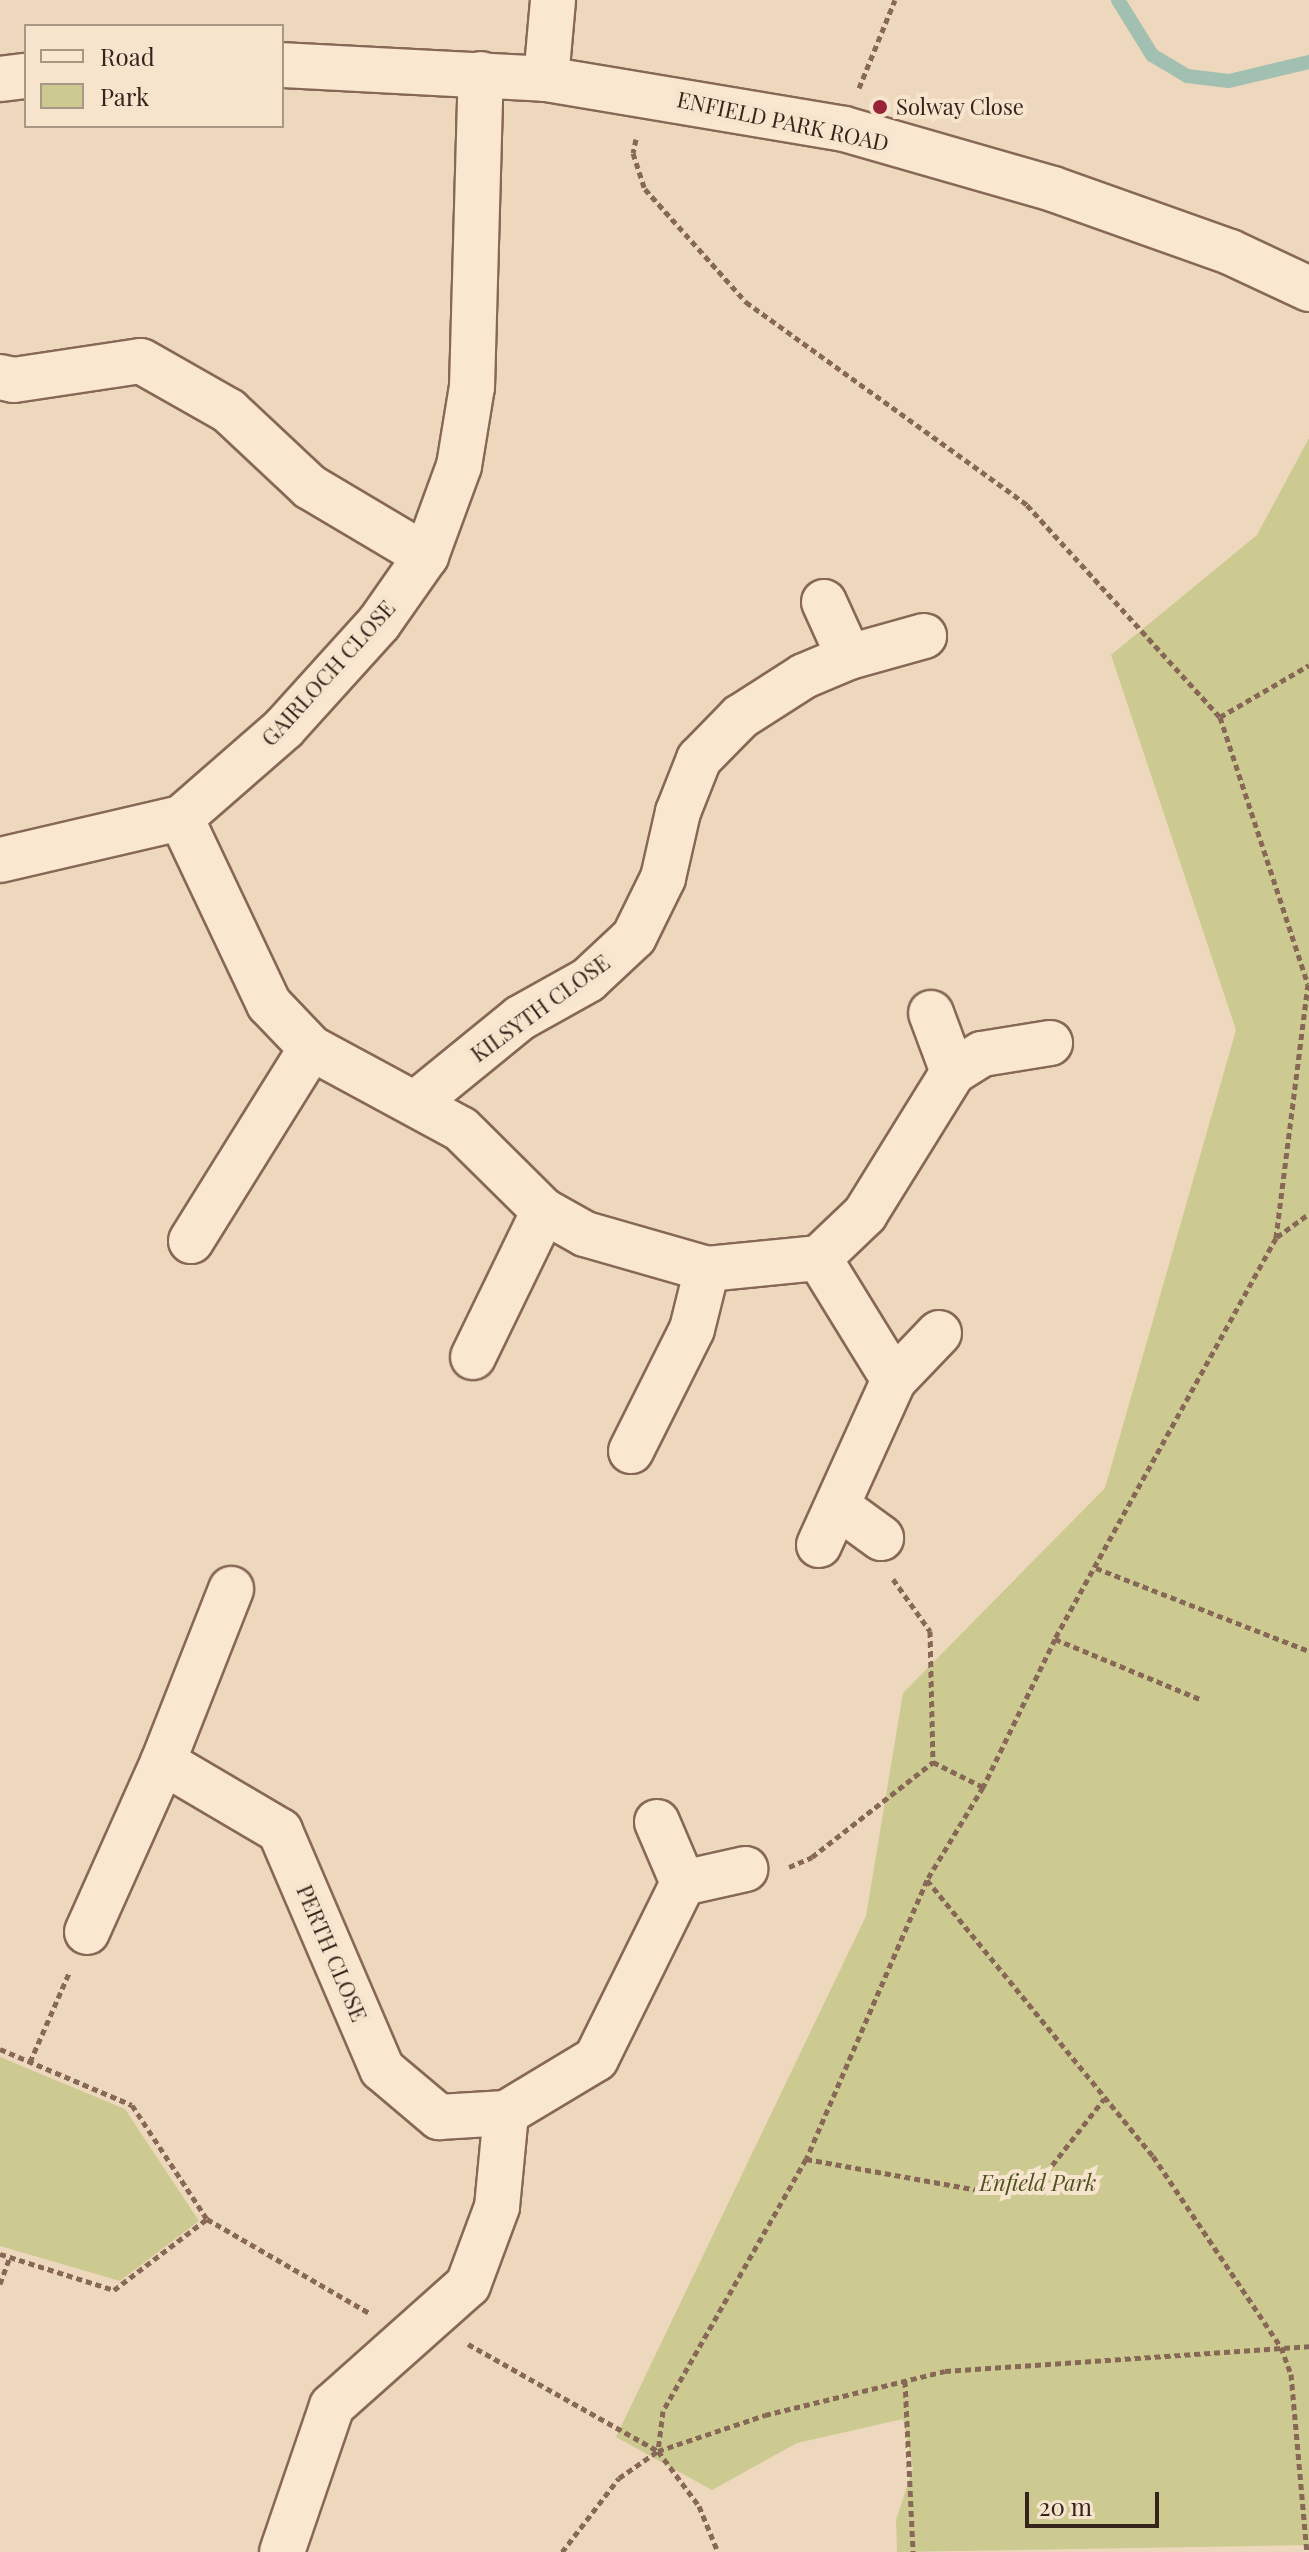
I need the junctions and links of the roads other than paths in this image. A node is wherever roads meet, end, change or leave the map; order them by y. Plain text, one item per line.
1 (553, 0) edge
2 (284, 65) edge
3 (481, 74) junction
4 (24, 76) edge
5 (0, 79) edge
6 (546, 79) junction
7 (1309, 289) edge
8 (0, 377) edge
9 (426, 556) junction
10 (824, 602) dead end
11 (924, 636) dead end
12 (849, 657) junction
13 (181, 818) junction
14 (0, 860) edge
15 (931, 1013) dead end
16 (1050, 1043) dead end
17 (311, 1048) junction
18 (953, 1072) junction
19 (417, 1102) junction
20 (544, 1211) junction
21 (191, 1241) dead end
22 (819, 1258) junction
23 (707, 1269) junction
24 (939, 1333) dead end
25 (473, 1357) dead end
26 (894, 1380) junction
27 (631, 1451) dead end
28 (881, 1538) road end
29 (231, 1589) dead end
30 (163, 1762) junction
31 (657, 1822) dead end
32 (745, 1869) road end
33 (683, 1883) junction
34 (87, 1932) road end
35 (506, 2113) junction
36 (282, 2552) edge

1 - 6 street
2 - 3 street, ENFIELD PARK ROAD
3 - 6 street, ENFIELD PARK ROAD
3 - 9 street, GAIRLOCH CLOSE
4 - 5 street
6 - 7 street, ENFIELD PARK ROAD
8 - 9 street
9 - 13 street, GAIRLOCH CLOSE
10 - 12 street
11 - 12 street, KILSYTH CLOSE
12 - 19 street, KILSYTH CLOSE
13 - 14 street, GAIRLOCH CLOSE
13 - 17 street
15 - 18 street
16 - 18 street
17 - 19 street
17 - 21 street
18 - 22 street
19 - 20 street
20 - 23 street
20 - 25 street
22 - 23 street
22 - 26 street
23 - 27 street
24 - 26 street
26 - 28 street
29 - 30 street
30 - 34 street
30 - 35 street, PERTH CLOSE
31 - 33 street
32 - 33 street
33 - 35 street, PERTH CLOSE
35 - 36 street

